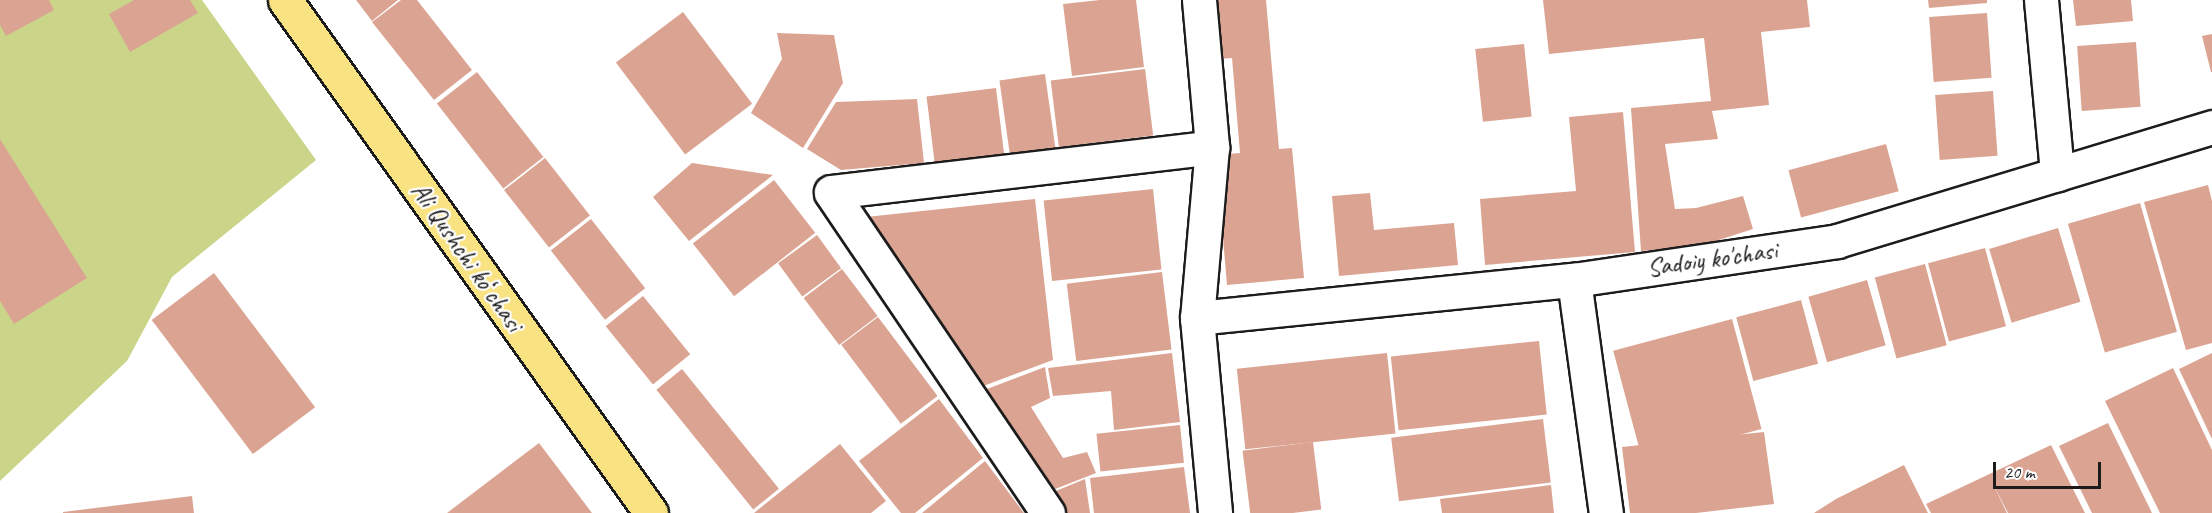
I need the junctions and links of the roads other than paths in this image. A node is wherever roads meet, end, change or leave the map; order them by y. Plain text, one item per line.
1 (285, 0) edge
2 (1199, 0) edge
3 (2041, 0) edge
4 (2212, 127) edge
5 (1212, 147) junction
6 (2057, 174) junction
7 (1574, 280) junction
8 (1197, 318) junction
9 (651, 513) edge
10 (1048, 513) edge
11 (1215, 513) edge
12 (1606, 513) edge

1 - 9 main road, Ali Qushchi koʻchasi
2 - 5 street
3 - 6 street
4 - 6 street, Sadoiy ko'chasi
5 - 8 street
5 - 10 street
6 - 7 street, Sadoiy ko'chasi
7 - 8 street, Sadoiy ko'chasi
7 - 12 street
8 - 11 street

